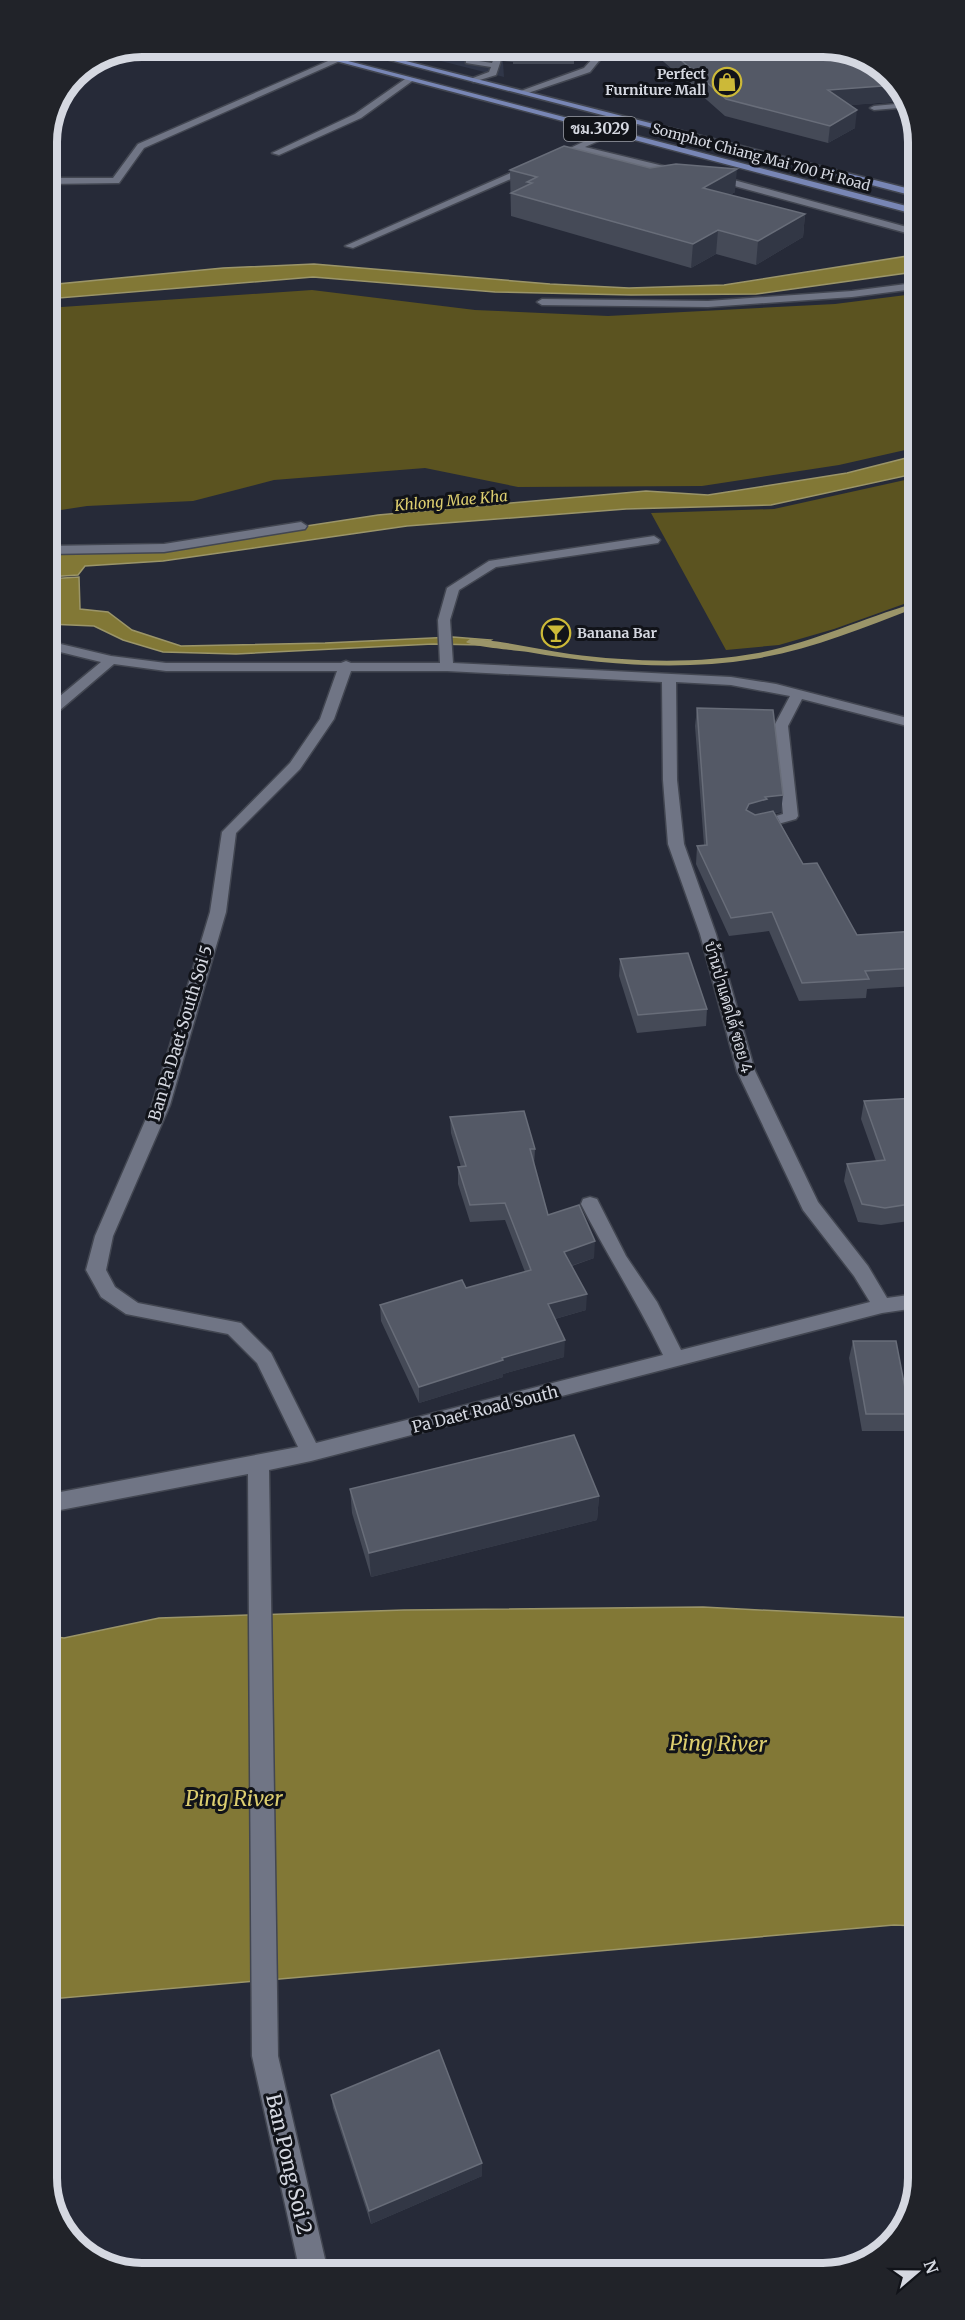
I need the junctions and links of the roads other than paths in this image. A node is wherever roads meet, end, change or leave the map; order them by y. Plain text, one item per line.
1 (327, 57) edge
2 (387, 57) edge
3 (598, 57) edge
4 (338, 60) junction
5 (469, 61) dead end
6 (411, 79) junction
7 (476, 80) junction
8 (522, 92) junction
9 (899, 106) edge
10 (874, 108) edge
11 (611, 132) junction
12 (576, 147) junction
13 (565, 152) edge
14 (276, 153) dead end
15 (543, 162) edge
16 (686, 172) edge
17 (706, 175) edge
18 (57, 182) edge
19 (908, 191) edge
20 (908, 209) edge
21 (908, 230) edge
22 (350, 246) dead end
23 (908, 287) edge
24 (542, 302) dead end
25 (301, 526) dead end
26 (654, 540) dead end
27 (57, 550) edge
28 (57, 647) edge
29 (111, 660) junction
30 (346, 665) junction
31 (447, 667) junction
32 (669, 677) junction
33 (57, 692) edge
34 (70, 694) junction
35 (798, 694) junction
36 (57, 705) edge
37 (908, 722) edge
38 (753, 826) edge
39 (590, 1204) dead end
40 (908, 1302) edge
41 (882, 1306) junction
42 (675, 1359) junction
43 (311, 1453) junction
44 (258, 1464) junction
45 (57, 1502) edge
46 (313, 2263) edge

1 - 4 main road, Somphot Chiang Mai 700 Pi Road / ชม.3029
2 - 7 main road, Somphot Chiang Mai 700 Pi Road / ชม.3029
3 - 8 street
4 - 6 main road, Somphot Chiang Mai 700 Pi Road / ชม.3029
4 - 18 street
5 - 7 street
6 - 11 main road, Somphot Chiang Mai 700 Pi Road / ชม.3029
6 - 14 street
7 - 8 main road, Somphot Chiang Mai 700 Pi Road / ชม.3029
8 - 19 main road, Somphot Chiang Mai 700 Pi Road / ชม.3029
9 - 10 street
11 - 12 street
11 - 20 main road, Somphot Chiang Mai 700 Pi Road / ชม.3029
12 - 13 street
12 - 16 street
15 - 22 street
17 - 21 street
23 - 24 street
25 - 27 street
26 - 31 street
28 - 29 street
29 - 30 street
29 - 34 street
30 - 31 street
30 - 43 street, Ban Pa Daet South Soi 5
31 - 32 street
32 - 35 street
32 - 41 street, บ้านป่าแดดใต้ ซอย 4
33 - 34 street
34 - 36 street
35 - 37 street
35 - 38 street
39 - 42 street
40 - 41 street, Pa Daet Road South
41 - 42 street, Pa Daet Road South
42 - 43 street, Pa Daet Road South
43 - 44 street, Pa Daet Road South
44 - 45 street, Pa Daet Road South
44 - 46 street, Ban Pong Soi 2

